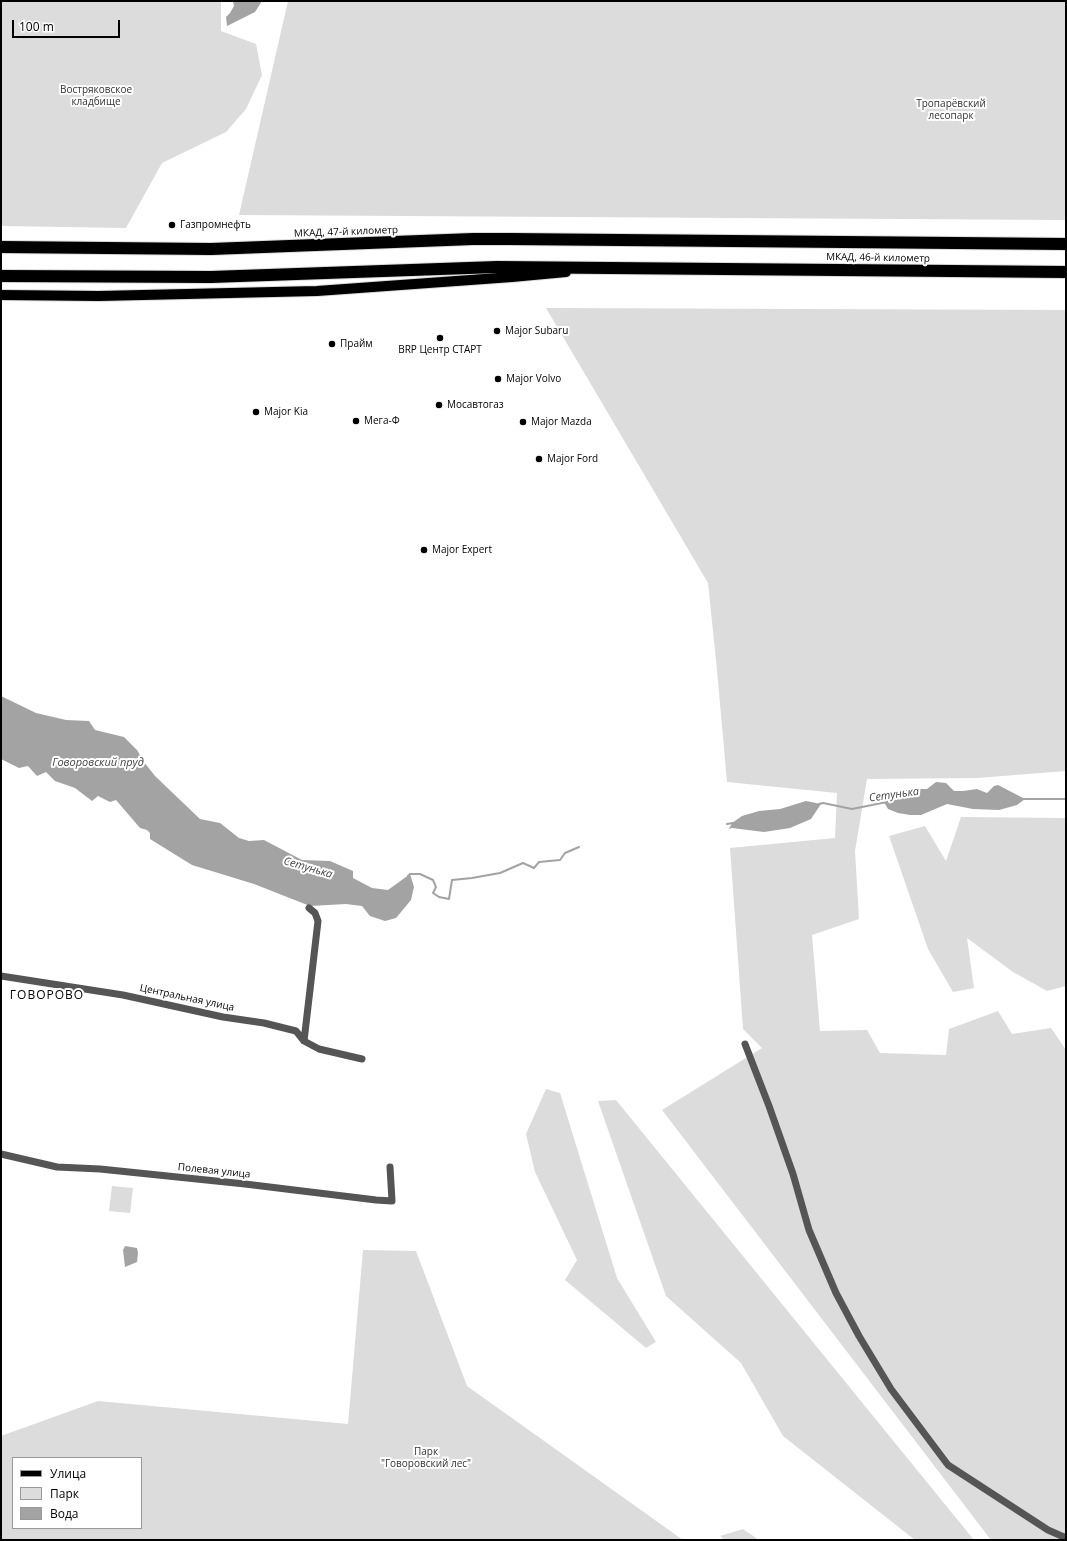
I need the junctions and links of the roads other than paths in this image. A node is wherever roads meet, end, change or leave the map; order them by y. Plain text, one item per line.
1 (691, 240) joint
2 (1066, 244) edge
3 (1, 247) edge
4 (613, 268) junction
5 (1066, 272) edge
6 (1, 276) edge
7 (1, 295) edge
8 (309, 908) dead end
9 (1, 976) edge
10 (304, 1041) junction
11 (745, 1044) dead end
12 (362, 1059) dead end
13 (1, 1154) edge
14 (390, 1167) dead end
15 (1066, 1538) edge

1 - 2 highway, МКАД, 46-й километр
1 - 3 highway, МКАД, 47-й километр
4 - 5 highway, МКАД, 46-й километр
4 - 6 highway
4 - 7 main road
8 - 10 street
9 - 10 street, Центральная улица
10 - 12 street, Центральная улица
11 - 15 street
13 - 14 street, Полевая улица

